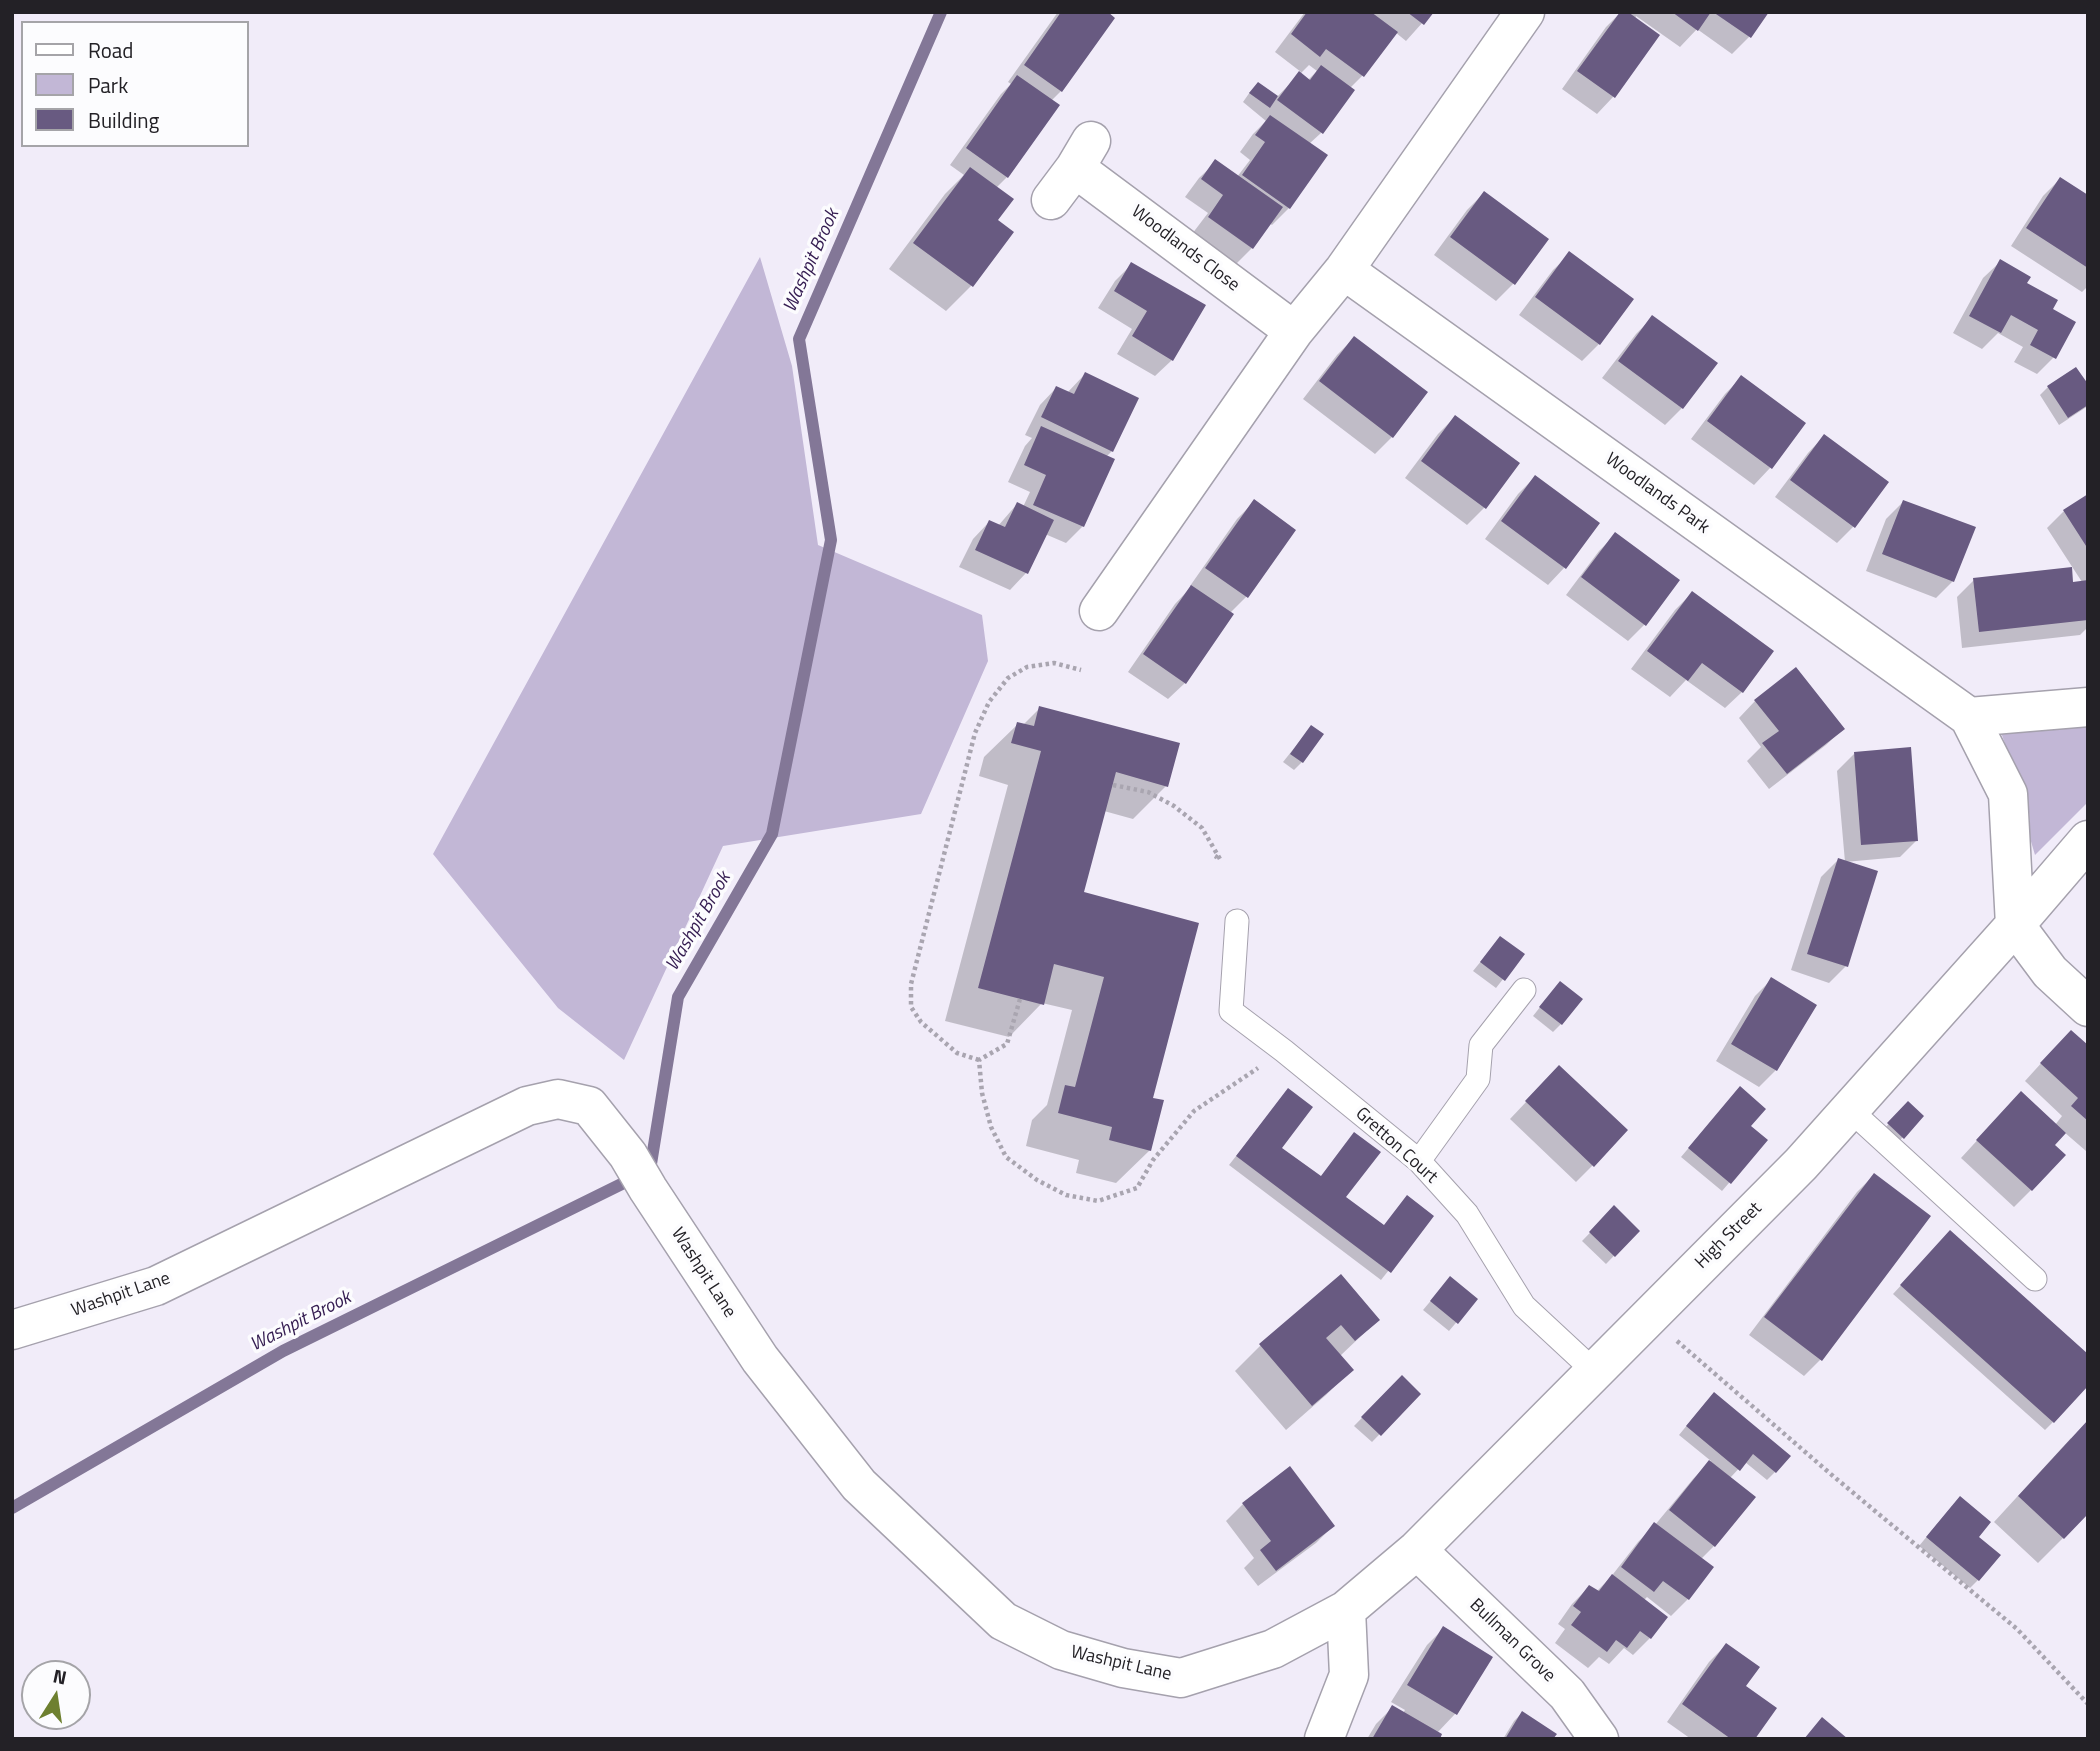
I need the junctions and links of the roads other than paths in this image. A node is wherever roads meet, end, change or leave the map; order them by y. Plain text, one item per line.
1 (1525, 12) edge
2 (1051, 200) dead end
3 (1345, 270) junction
4 (1294, 331) junction
5 (1099, 611) dead end
6 (2088, 707) edge
7 (1969, 718) junction
8 (2088, 840) edge
9 (1237, 921) dead end
10 (2015, 925) junction
11 (1524, 990) dead end
12 (2088, 1007) edge
13 (1849, 1109) junction
14 (1419, 1161) junction
15 (2035, 1279) dead end
16 (12, 1330) edge
17 (1594, 1371) junction
18 (1417, 1550) junction
19 (1346, 1610) junction
20 (1324, 1739) edge
21 (1599, 1739) edge

1 - 3 street
2 - 4 street, Woodlands Close
3 - 4 street
3 - 7 street, Woodlands Park
4 - 5 street
6 - 7 street
7 - 10 street, Woodlands Park
8 - 10 street, High Street
9 - 14 lane, Gretton Court
10 - 12 street
10 - 13 street, High Street
11 - 14 lane
13 - 15 lane
13 - 17 street, High Street
14 - 17 lane, Gretton Court
16 - 19 street, Washpit Lane
17 - 18 street, High Street
18 - 19 street, High Street
18 - 21 street, Bullman Grove
19 - 20 street

